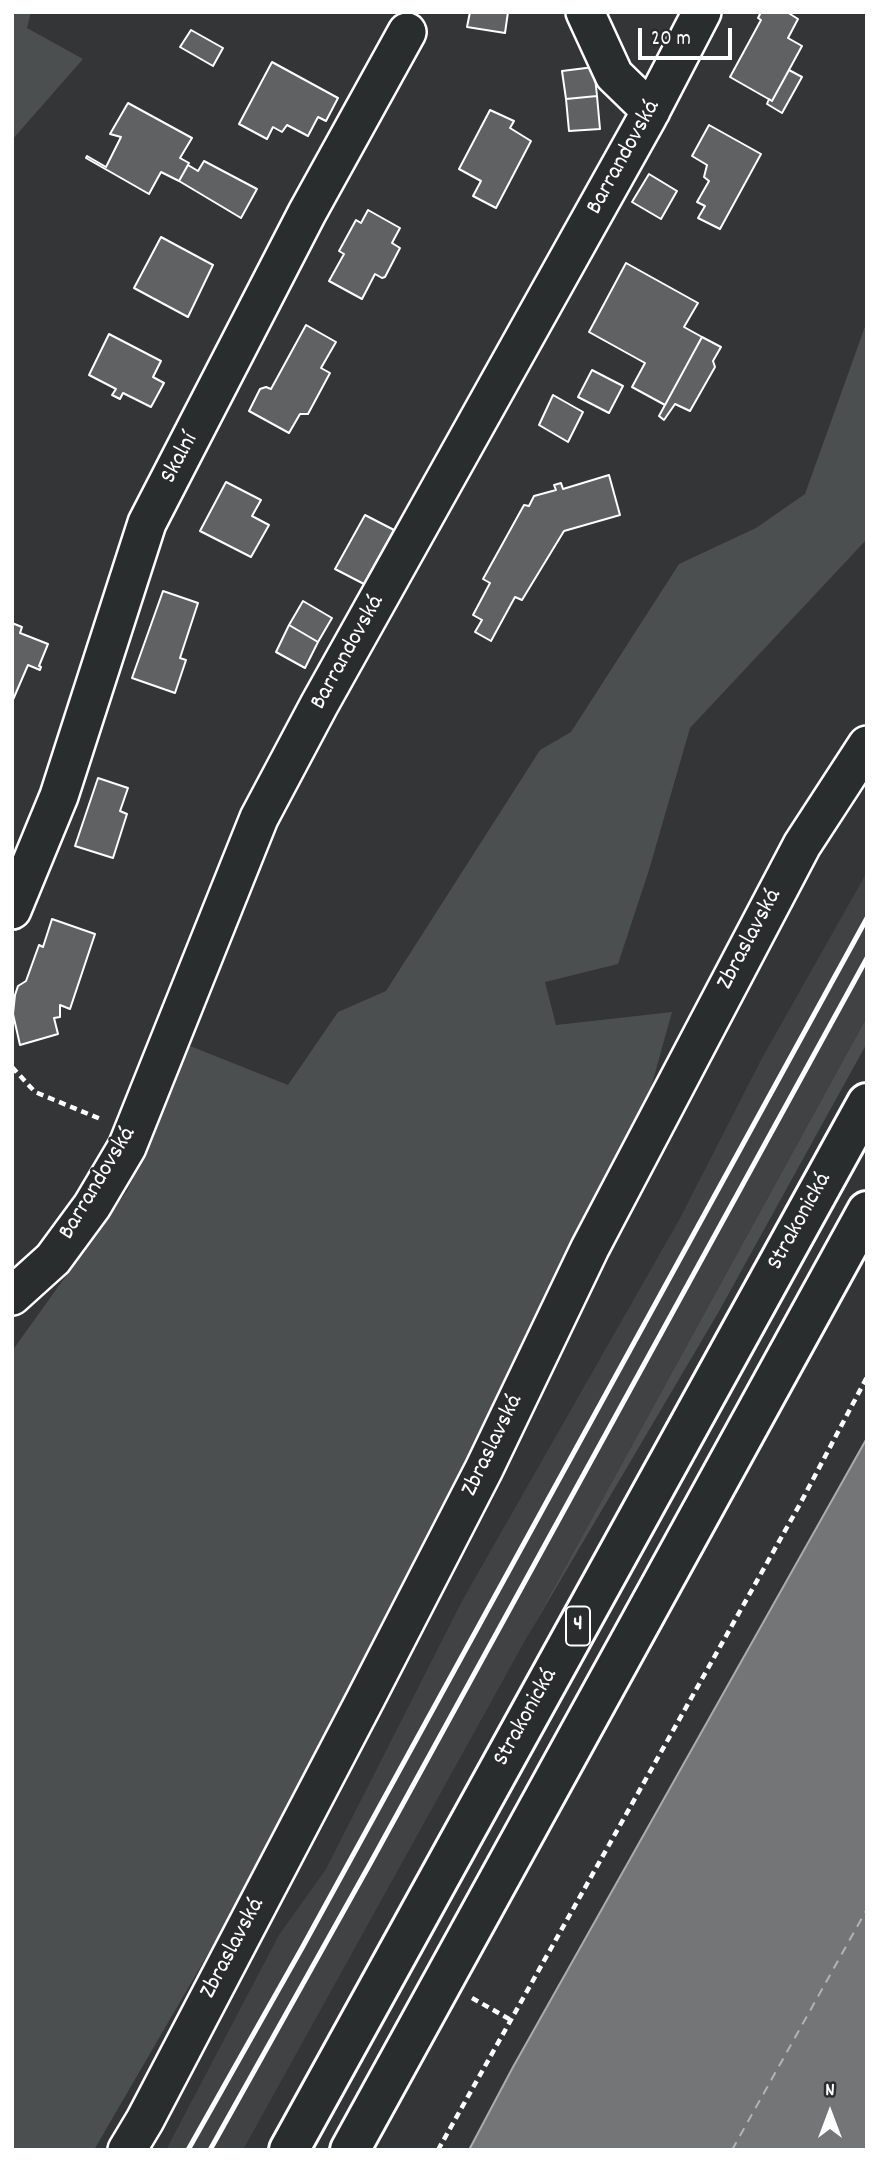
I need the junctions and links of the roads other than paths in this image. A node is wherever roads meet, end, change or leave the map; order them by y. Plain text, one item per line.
1 (585, 12) edge
2 (702, 12) edge
3 (407, 32) dead end
4 (651, 111) junction
5 (867, 745) edge
6 (12, 910) edge
7 (867, 1102) edge
8 (867, 1211) edge
9 (12, 1296) edge
10 (127, 2150) edge
11 (289, 2150) edge
12 (350, 2150) edge

1 - 4 street
2 - 4 street, Barrandovská
3 - 6 street, Skalní
4 - 9 street, Barrandovská
5 - 10 street, Zbraslavská
7 - 11 main road, Strakonická / 4
8 - 12 main road, 4

